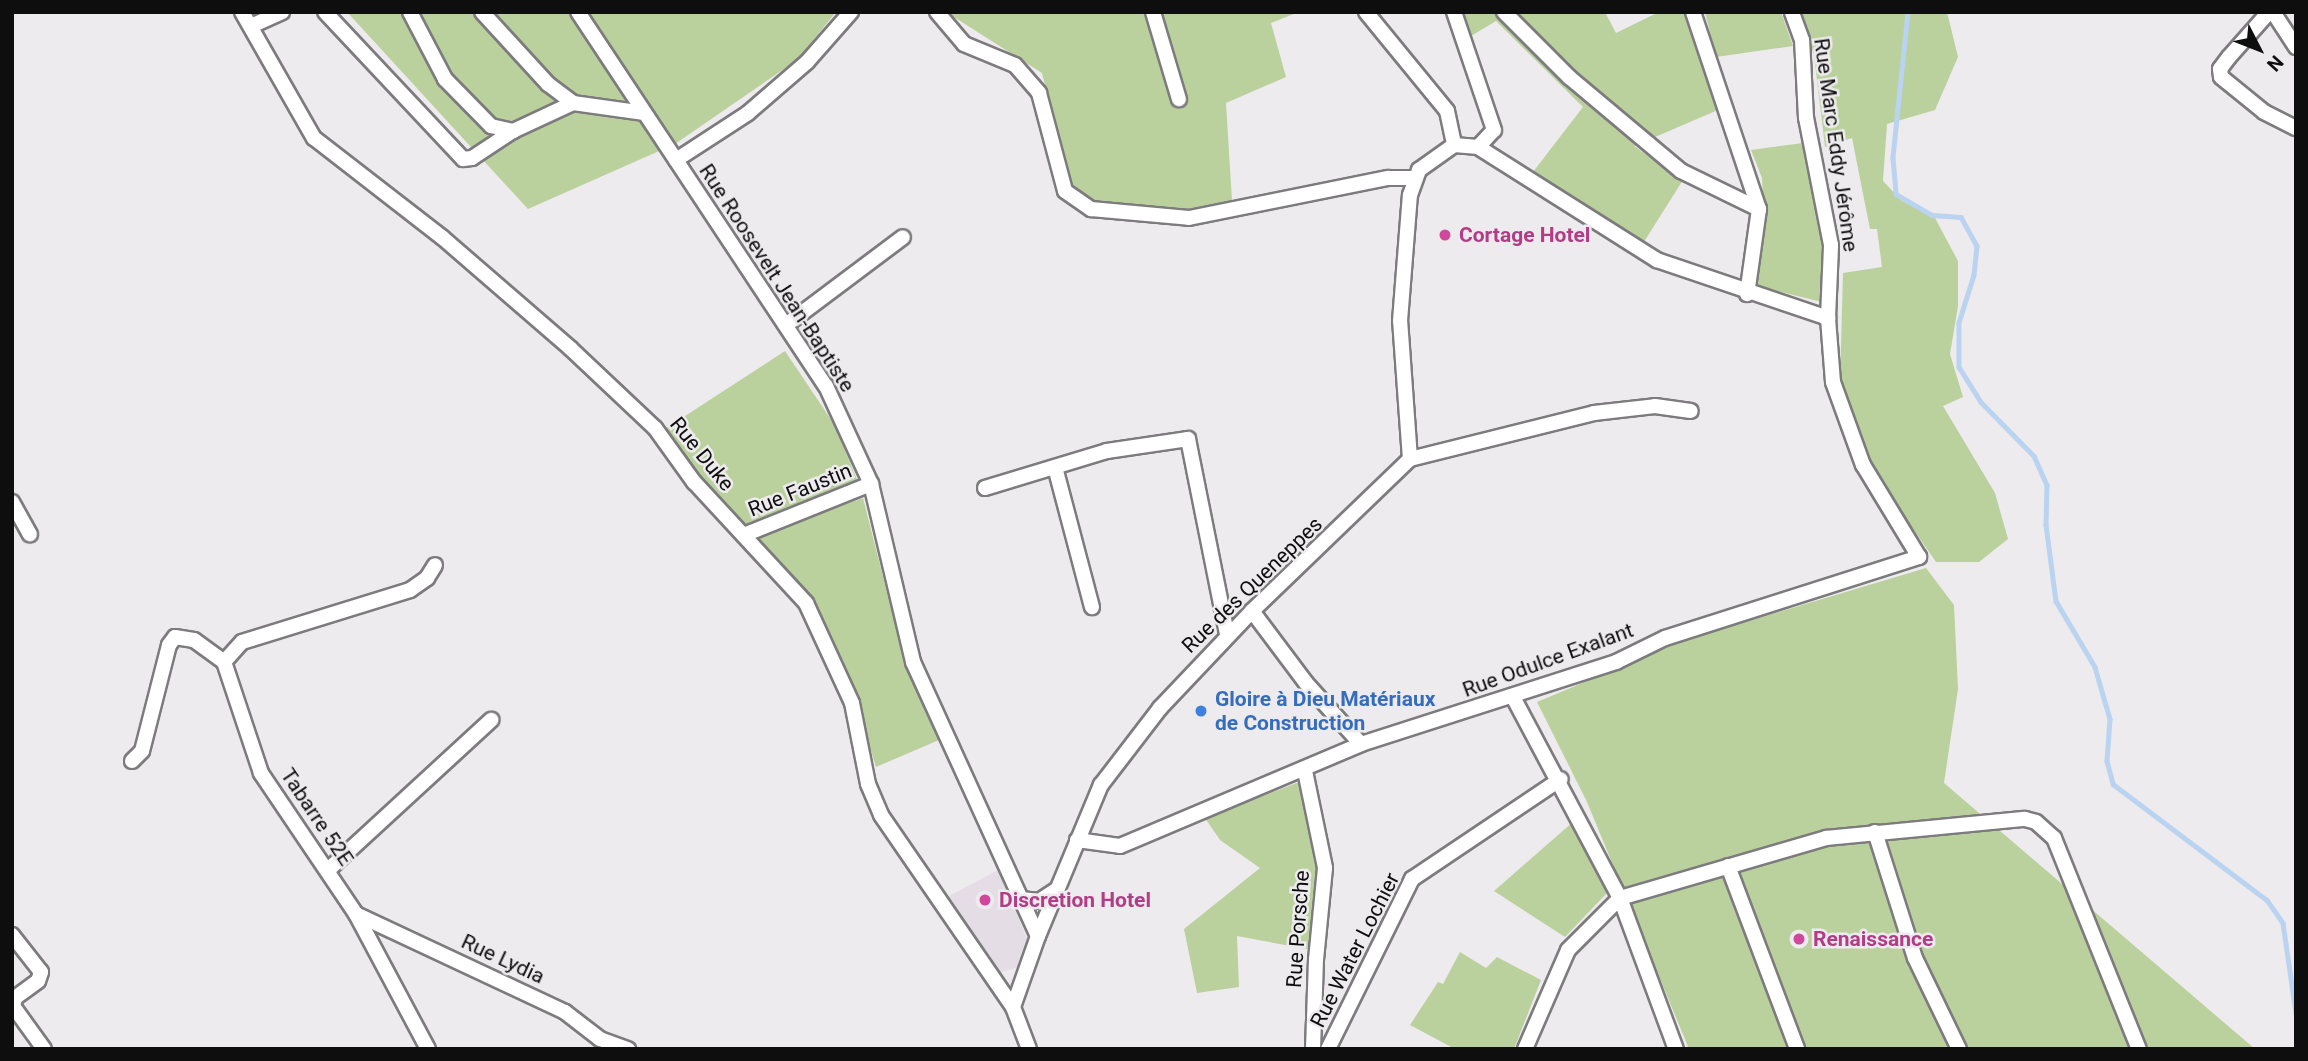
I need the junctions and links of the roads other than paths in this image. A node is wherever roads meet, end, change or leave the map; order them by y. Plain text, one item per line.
1 (242, 12) edge
2 (282, 12) edge
3 (325, 12) edge
4 (410, 12) edge
5 (482, 12) edge
6 (578, 12) edge
7 (851, 12) edge
8 (937, 12) edge
9 (1153, 12) edge
10 (1366, 12) edge
11 (1454, 12) edge
12 (1504, 12) edge
13 (1693, 12) edge
14 (1792, 12) edge
15 (2271, 12) edge
16 (251, 26) junction
17 (2296, 47) edge
18 (1179, 99) dead end
19 (573, 103) junction
20 (644, 113) junction
21 (2296, 128) edge
22 (513, 131) junction
23 (1454, 145) junction
24 (1479, 147) junction
25 (676, 160) junction
26 (1414, 178) junction
27 (1759, 209) junction
28 (902, 237) dead end
29 (1747, 294) junction
30 (1828, 318) junction
31 (786, 326) junction
32 (1690, 411) dead end
33 (1410, 459) junction
34 (1055, 467) junction
35 (871, 484) junction
36 (985, 488) dead end
37 (12, 502) edge
38 (30, 534) dead end
39 (744, 535) junction
40 (1919, 557) joint
41 (435, 565) dead end
42 (1093, 607) dead end
43 (1252, 611) junction
44 (1227, 635) junction
45 (224, 662) junction
46 (1513, 697) junction
47 (491, 720) dead end
48 (1362, 744) junction
49 (132, 761) dead end
50 (1305, 771) junction
51 (1561, 779) junction
52 (1875, 832) junction
53 (1077, 840) junction
54 (1728, 866) junction
55 (328, 870) junction
56 (1056, 890) junction
57 (1620, 898) junction
58 (1021, 899) junction
59 (356, 914) junction
60 (12, 935) edge
61 (1038, 936) junction
62 (1013, 1007) junction
63 (44, 1049) edge
64 (428, 1049) edge
65 (628, 1049) edge
66 (1029, 1049) edge
67 (1313, 1049) edge
68 (1328, 1049) edge
69 (1525, 1049) edge
70 (1676, 1049) edge
71 (1797, 1049) edge
72 (1959, 1049) edge
73 (2139, 1049) edge

1 - 16 street, Rue Duke
2 - 16 street
3 - 22 street
4 - 22 street
5 - 19 street
6 - 20 street, Rue Roosevelt Jean-Baptiste
7 - 25 street
8 - 26 street
9 - 18 street
10 - 23 street
11 - 24 street
12 - 27 street
13 - 27 street
14 - 30 street, Rue Marc Eddy Jérôme
15 - 17 street
15 - 21 street
16 - 39 street, Rue Duke
19 - 20 street
19 - 22 street
20 - 25 street, Rue Roosevelt Jean-Baptiste
23 - 24 street
23 - 26 street
24 - 29 street
25 - 31 street, Rue Roosevelt Jean-Baptiste
26 - 33 street
27 - 29 street
28 - 31 street
29 - 30 street
30 - 40 street, Rue Marc Eddy Jérôme
31 - 35 street, Rue Roosevelt Jean-Baptiste
32 - 33 street, Rue des Queneppes
33 - 43 street, Rue des Queneppes
34 - 36 street
34 - 42 street
34 - 44 street
35 - 39 street, Rue Faustin
35 - 58 street, Rue Roosevelt Jean-Baptiste
37 - 38 street
39 - 62 street, Rue Duke
40 - 46 street, Rue Odulce Exalant
41 - 45 street
43 - 44 street, Rue des Queneppes
43 - 48 street
44 - 53 street, Rue des Queneppes
45 - 49 street
45 - 55 street, Tabarre 52E
46 - 48 street, Rue Odulce Exalant
46 - 51 street
47 - 55 street
48 - 50 street, Rue Odulce Exalant
50 - 53 street, Rue Odulce Exalant
50 - 67 street, Rue Porsche
51 - 57 street
51 - 68 street, Rue Water Lochier
52 - 54 street
52 - 72 street
52 - 73 street
53 - 56 street, Rue des Queneppes
54 - 57 street
54 - 71 street
55 - 59 street, Tabarre 52E
56 - 58 street
56 - 61 street, Rue des Queneppes
57 - 69 street
57 - 70 street
58 - 61 street, Rue Roosevelt Jean-Baptiste
59 - 64 street, Tabarre 52E
59 - 65 street, Rue Lydia
60 - 63 street
61 - 62 street, Rue des Queneppes
62 - 66 street, Rue Duke

